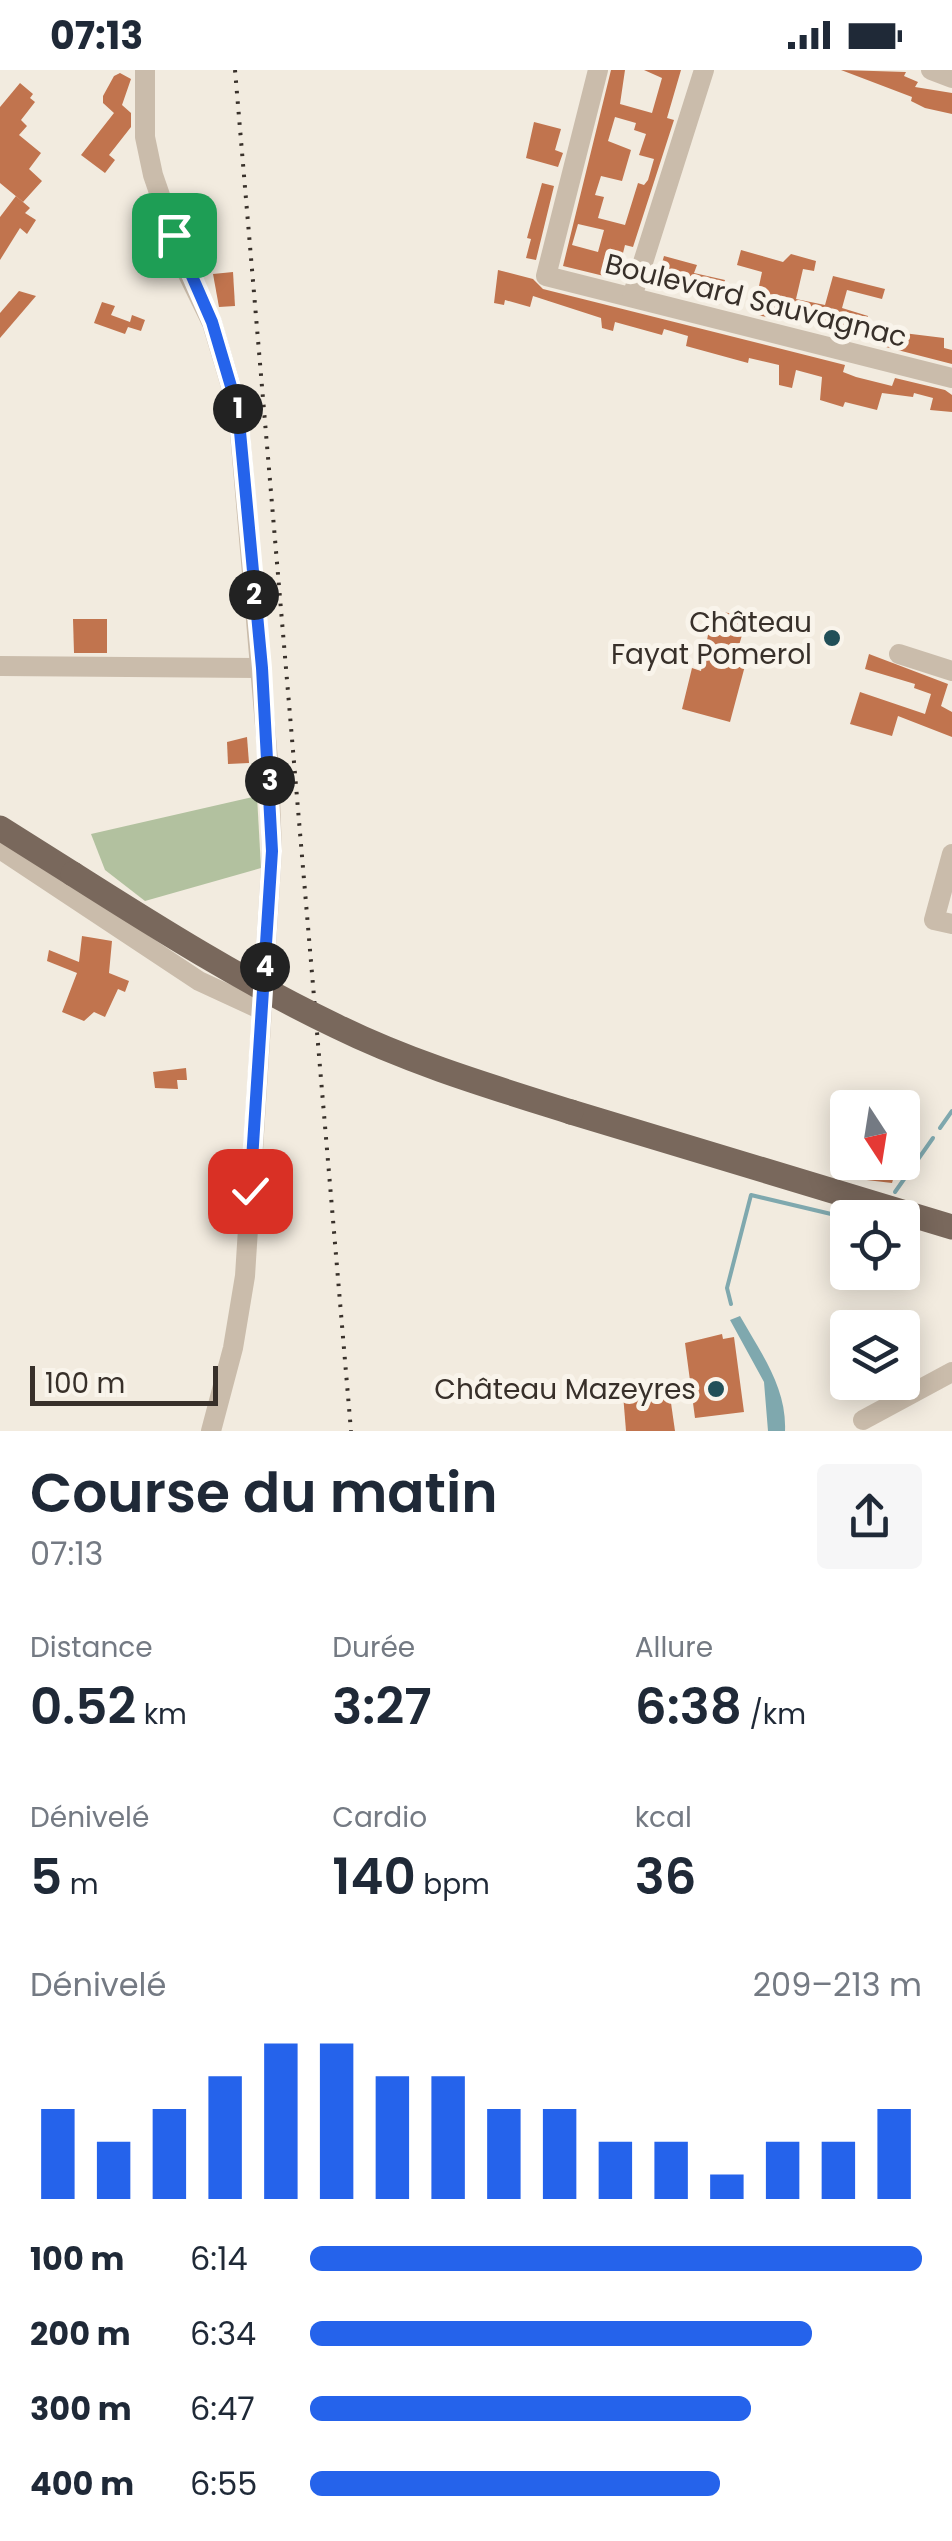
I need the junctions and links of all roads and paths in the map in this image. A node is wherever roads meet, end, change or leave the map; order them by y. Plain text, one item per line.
1 (145, 70) edge
2 (598, 70) edge
3 (704, 70) edge
4 (932, 70) edge
5 (952, 78) edge
6 (632, 297) junction
7 (952, 378) edge
8 (899, 654) dead end
9 (0, 666) edge
10 (262, 668) junction
11 (952, 671) edge
12 (0, 828) edge
13 (0, 849) edge
14 (952, 854) edge
15 (952, 924) edge
16 (262, 1010) junction
17 (952, 1225) edge
18 (952, 1372) edge
19 (863, 1420) dead end
20 (211, 1431) edge

1 - 10 street
2 - 6 street, Boulevard Sauvagnac
3 - 6 street
4 - 5 street
6 - 7 street, Boulevard Sauvagnac
8 - 11 street
9 - 10 street
10 - 16 street
12 - 17 main road, bridge
13 - 16 street
14 - 15 street
16 - 20 street
18 - 19 street

